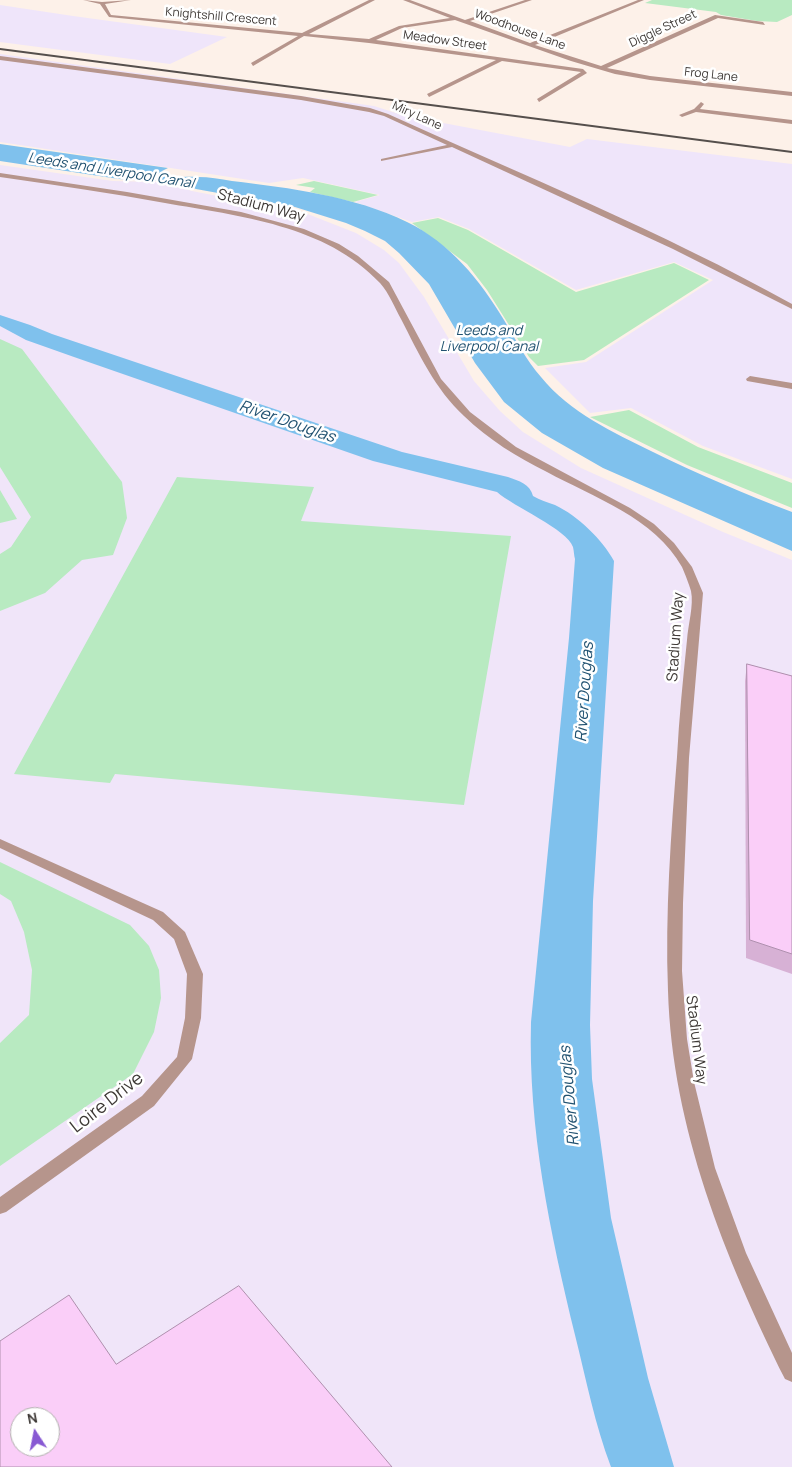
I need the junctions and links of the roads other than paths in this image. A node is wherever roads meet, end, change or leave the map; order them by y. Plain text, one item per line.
1 (85, 0) edge
2 (129, 0) edge
3 (373, 0) edge
4 (408, 0) edge
5 (530, 0) edge
6 (642, 0) edge
7 (102, 3) junction
8 (456, 18) junction
9 (466, 21) junction
10 (763, 24) dead end
11 (304, 34) junction
12 (368, 41) junction
13 (530, 44) junction
14 (0, 58) edge
15 (503, 59) junction
16 (253, 64) dead end
17 (602, 68) junction
18 (628, 74) joint
19 (792, 94) edge
20 (429, 95) dead end
21 (540, 100) dead end
22 (701, 104) dead end
23 (696, 110) junction
24 (682, 115) dead end
25 (792, 122) edge
26 (455, 145) junction
27 (383, 160) dead end
28 (0, 175) edge
29 (792, 307) edge
30 (750, 379) dead end
31 (792, 386) edge
32 (0, 843) edge
33 (0, 1207) edge
34 (792, 1373) edge

1 - 7 street, Knightshill Crescent
2 - 7 street
3 - 11 street
4 - 8 street, Woodhouse Lane
5 - 9 street
6 - 13 street
7 - 11 street, Knightshill Crescent
8 - 9 street, Woodhouse Lane
8 - 12 street
9 - 13 street, Woodhouse Lane
10 - 17 street, Diggle Street
11 - 12 street, Meadow Street
11 - 16 street
12 - 15 street, Meadow Street
13 - 17 street, Woodhouse Lane
14 - 26 street, Miry Lane
15 - 20 street
15 - 21 street, Meadow Street
17 - 18 street, Woodhouse Lane
18 - 19 street, Frog Lane
22 - 23 street
23 - 24 street
23 - 25 street
26 - 27 street
26 - 29 street, Miry Lane
28 - 34 street, Stadium Way
30 - 31 street
32 - 33 street, Loire Drive

